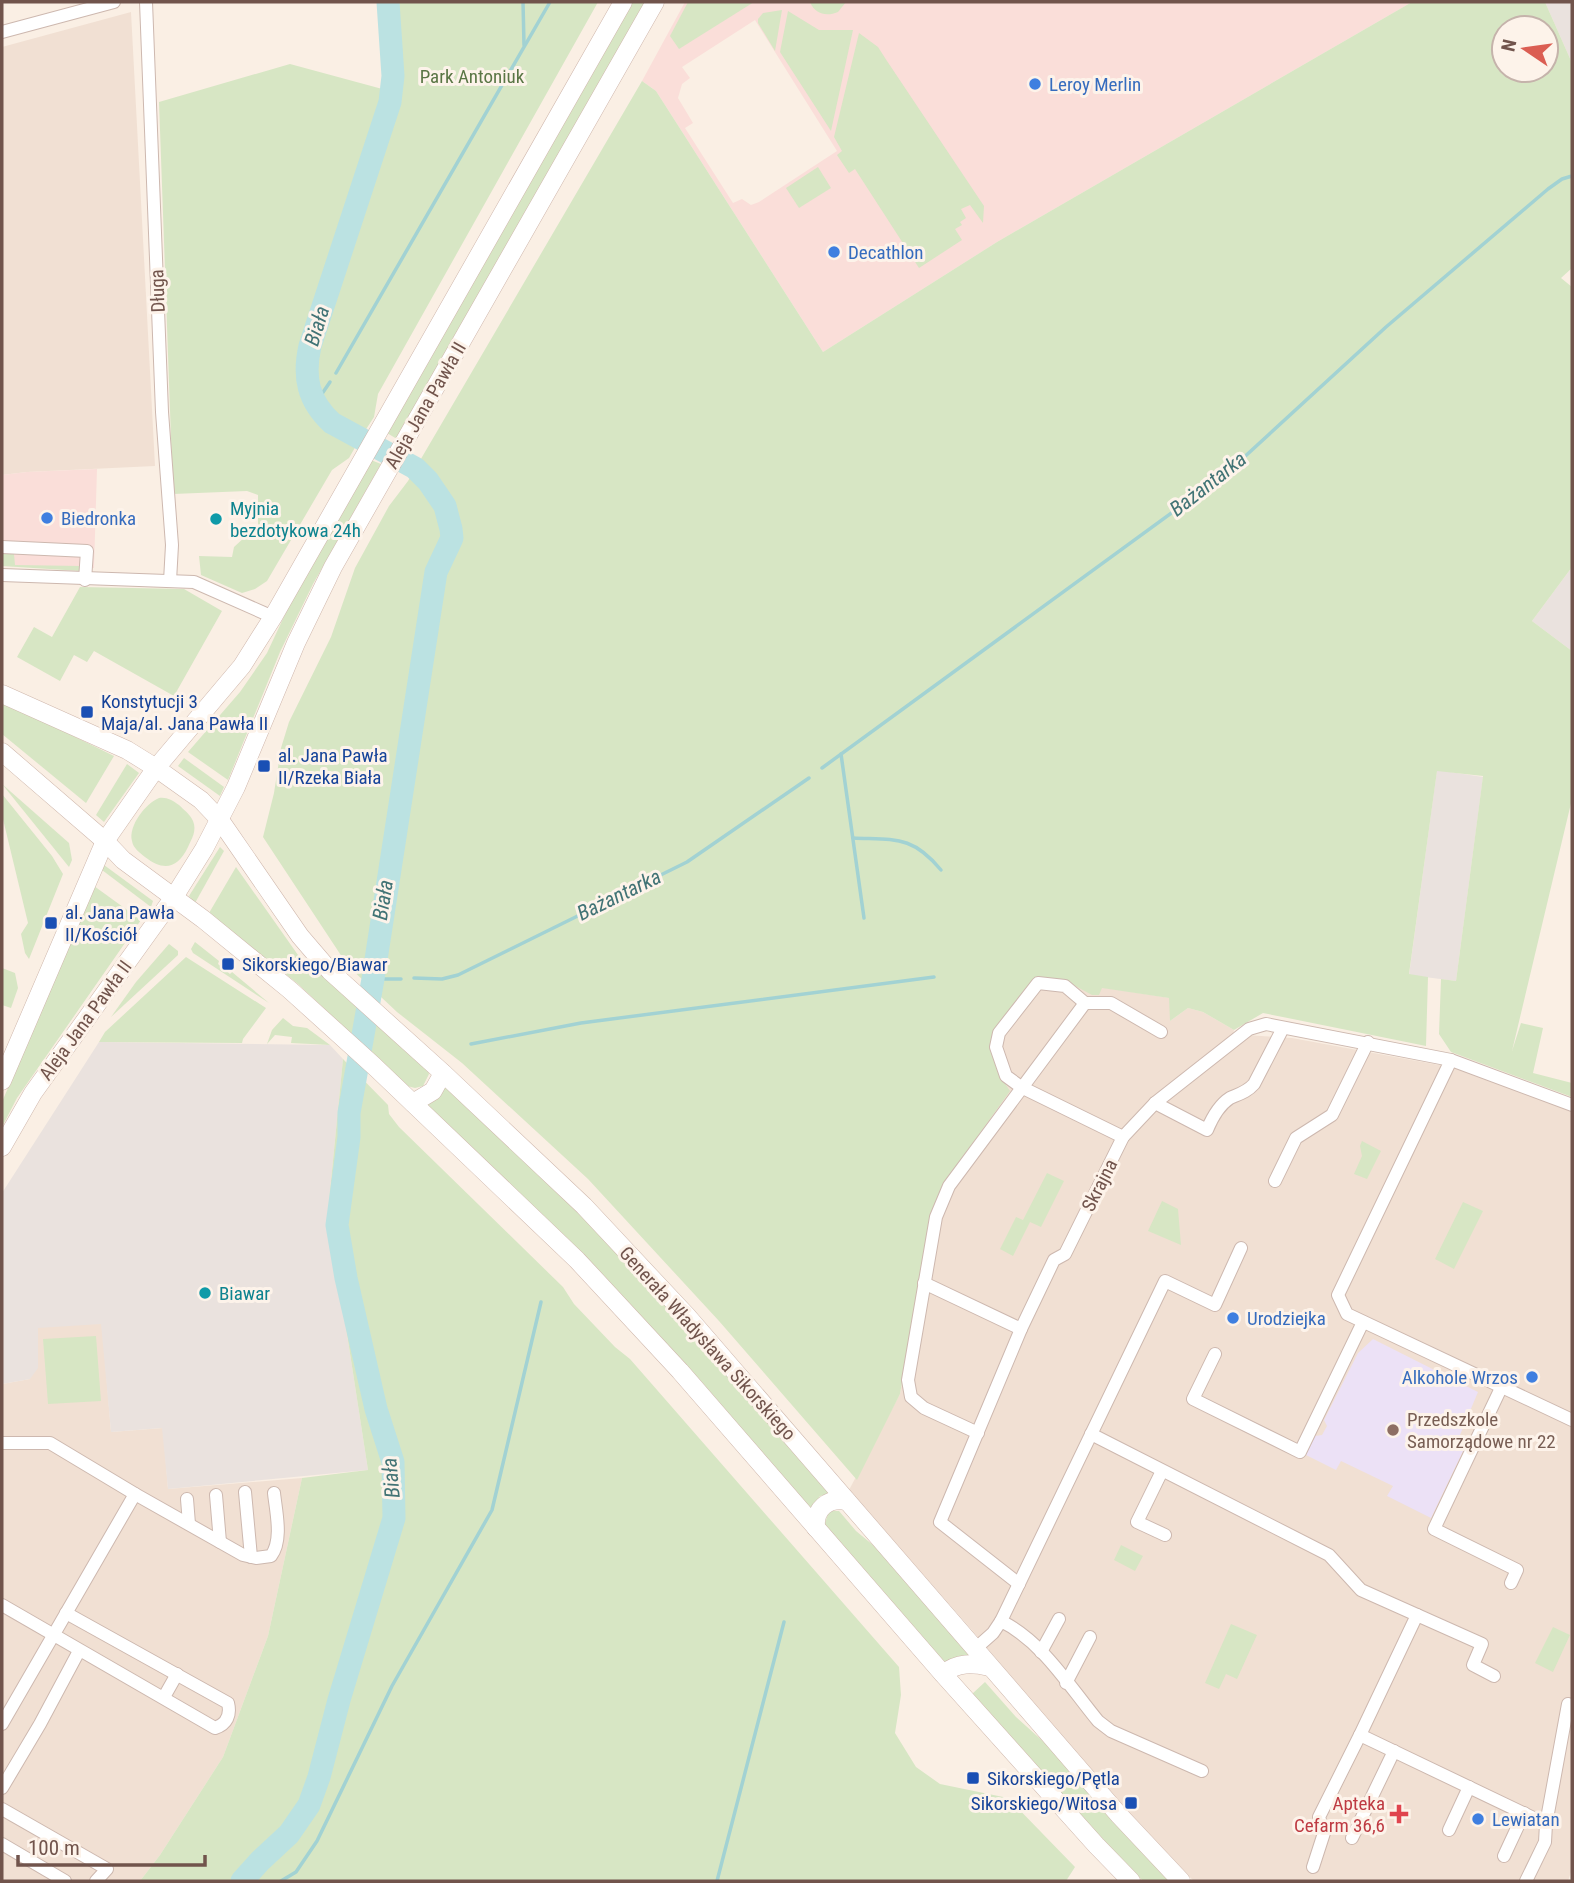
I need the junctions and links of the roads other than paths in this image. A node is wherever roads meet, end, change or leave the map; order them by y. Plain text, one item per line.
1 (114, 2) edge
2 (146, 2) edge
3 (623, 2) edge
4 (655, 2) edge
5 (2, 32) edge
6 (2, 547) edge
7 (2, 575) edge
8 (85, 580) junction
9 (170, 580) junction
10 (273, 617) junction
11 (2, 694) edge
12 (2, 752) edge
13 (156, 768) junction
14 (220, 820) junction
15 (105, 841) junction
16 (174, 897) junction
17 (1085, 1003) junction
18 (1283, 1028) junction
19 (1161, 1032) dead end
20 (1368, 1042) junction
21 (1451, 1060) junction
22 (443, 1073) junction
23 (2, 1081) edge
24 (1021, 1087) junction
25 (413, 1103) junction
26 (1155, 1103) junction
27 (1572, 1105) edge
28 (1123, 1138) junction
29 (2, 1147) edge
30 (1275, 1181) dead end
31 (1241, 1248) dead end
32 (925, 1283) junction
33 (1363, 1322) junction
34 (1021, 1329) junction
35 (1215, 1354) dead end
36 (1501, 1388) junction
37 (1572, 1420) edge
38 (978, 1433) junction
39 (1091, 1434) junction
40 (2, 1443) edge
41 (1162, 1471) junction
42 (245, 1492) dead end
43 (135, 1493) junction
44 (274, 1493) dead end
45 (216, 1495) dead end
46 (187, 1499) dead end
47 (847, 1501) junction
48 (189, 1524) junction
49 (816, 1528) junction
50 (1165, 1535) dead end
51 (220, 1542) junction
52 (251, 1557) junction
53 (1511, 1583) dead end
54 (1019, 1584) junction
55 (2, 1605) edge
56 (66, 1614) junction
57 (1417, 1615) junction
58 (1059, 1619) dead end
59 (1001, 1621) junction
60 (53, 1636) junction
61 (1090, 1637) dead end
62 (975, 1649) junction
63 (79, 1651) junction
64 (1041, 1652) junction
65 (990, 1667) junction
66 (177, 1674) junction
67 (943, 1674) junction
68 (1494, 1676) dead end
69 (1066, 1683) junction
70 (164, 1698) junction
71 (1572, 1705) edge
72 (2, 1724) edge
73 (1360, 1735) junction
74 (1394, 1751) junction
75 (1202, 1771) dead end
76 (1469, 1787) junction
77 (2, 1788) edge
78 (2, 1809) edge
79 (1524, 1813) junction
80 (1546, 1824) junction
81 (1449, 1830) dead end
82 (1352, 1838) dead end
83 (2, 1844) edge
84 (1504, 1856) dead end
85 (1313, 1867) dead end
86 (65, 1881) edge
87 (96, 1881) edge
88 (1132, 1881) edge
89 (1181, 1881) edge
90 (1526, 1881) edge

1 - 5 street
2 - 9 street, Długa
3 - 10 main road, Aleja Jana Pawła II
4 - 14 main road, Aleja Jana Pawła II
6 - 8 street
7 - 8 street
8 - 9 street
9 - 10 street
10 - 13 main road, Aleja Jana Pawła II
11 - 13 main road, Generała Władysława Sikorskiego
12 - 15 main road, Generała Władysława Sikorskiego
13 - 14 main road, Generała Władysława Sikorskiego
13 - 15 main road, Aleja Jana Pawła II
14 - 16 main road, Aleja Jana Pawła II
14 - 22 main road, Generała Władysława Sikorskiego
15 - 16 main road, Generała Władysława Sikorskiego
15 - 23 main road, Aleja Jana Pawła II
16 - 25 main road, Generała Władysława Sikorskiego
16 - 29 main road, Aleja Jana Pawła II
17 - 19 street
17 - 24 street
17 - 24 street
18 - 20 street, Skrajna
18 - 26 street, Skrajna
18 - 26 street
20 - 21 street, Skrajna
20 - 30 street
21 - 27 street, Skrajna
21 - 33 street
22 - 25 main road
22 - 47 main road, Generała Władysława Sikorskiego
24 - 28 street
24 - 32 street
25 - 49 main road, Generała Władysława Sikorskiego
26 - 28 street, Skrajna
28 - 34 street, Skrajna
31 - 39 street
32 - 34 street
32 - 38 street
33 - 35 street
33 - 36 street
34 - 38 street, Skrajna
36 - 37 street
36 - 53 street
38 - 54 street, Skrajna
39 - 41 street
39 - 54 street
40 - 43 street
41 - 50 street
41 - 57 street
42 - 52 street
43 - 48 street
43 - 56 street
44 - 52 street
45 - 51 street
46 - 48 street
47 - 49 main road
47 - 62 main road, Generała Władysława Sikorskiego
48 - 51 street
49 - 67 main road, Generała Władysława Sikorskiego
51 - 52 street
54 - 59 street
55 - 60 street
56 - 60 street
56 - 66 street
57 - 68 street
57 - 73 street
58 - 64 street
59 - 62 street
59 - 64 street
60 - 63 street
60 - 72 street
61 - 69 street
62 - 65 main road, Generała Władysława Sikorskiego
63 - 70 street
63 - 77 street
64 - 69 street
65 - 67 main road
65 - 89 main road, Generała Władysława Sikorskiego
66 - 70 street
66 - 70 street
67 - 88 main road, Generała Władysława Sikorskiego
69 - 75 street
71 - 80 street
73 - 74 street
73 - 85 street
74 - 76 street
74 - 82 street
76 - 79 street
76 - 81 street
78 - 87 street
79 - 80 street
79 - 84 street
80 - 90 street
83 - 86 street

